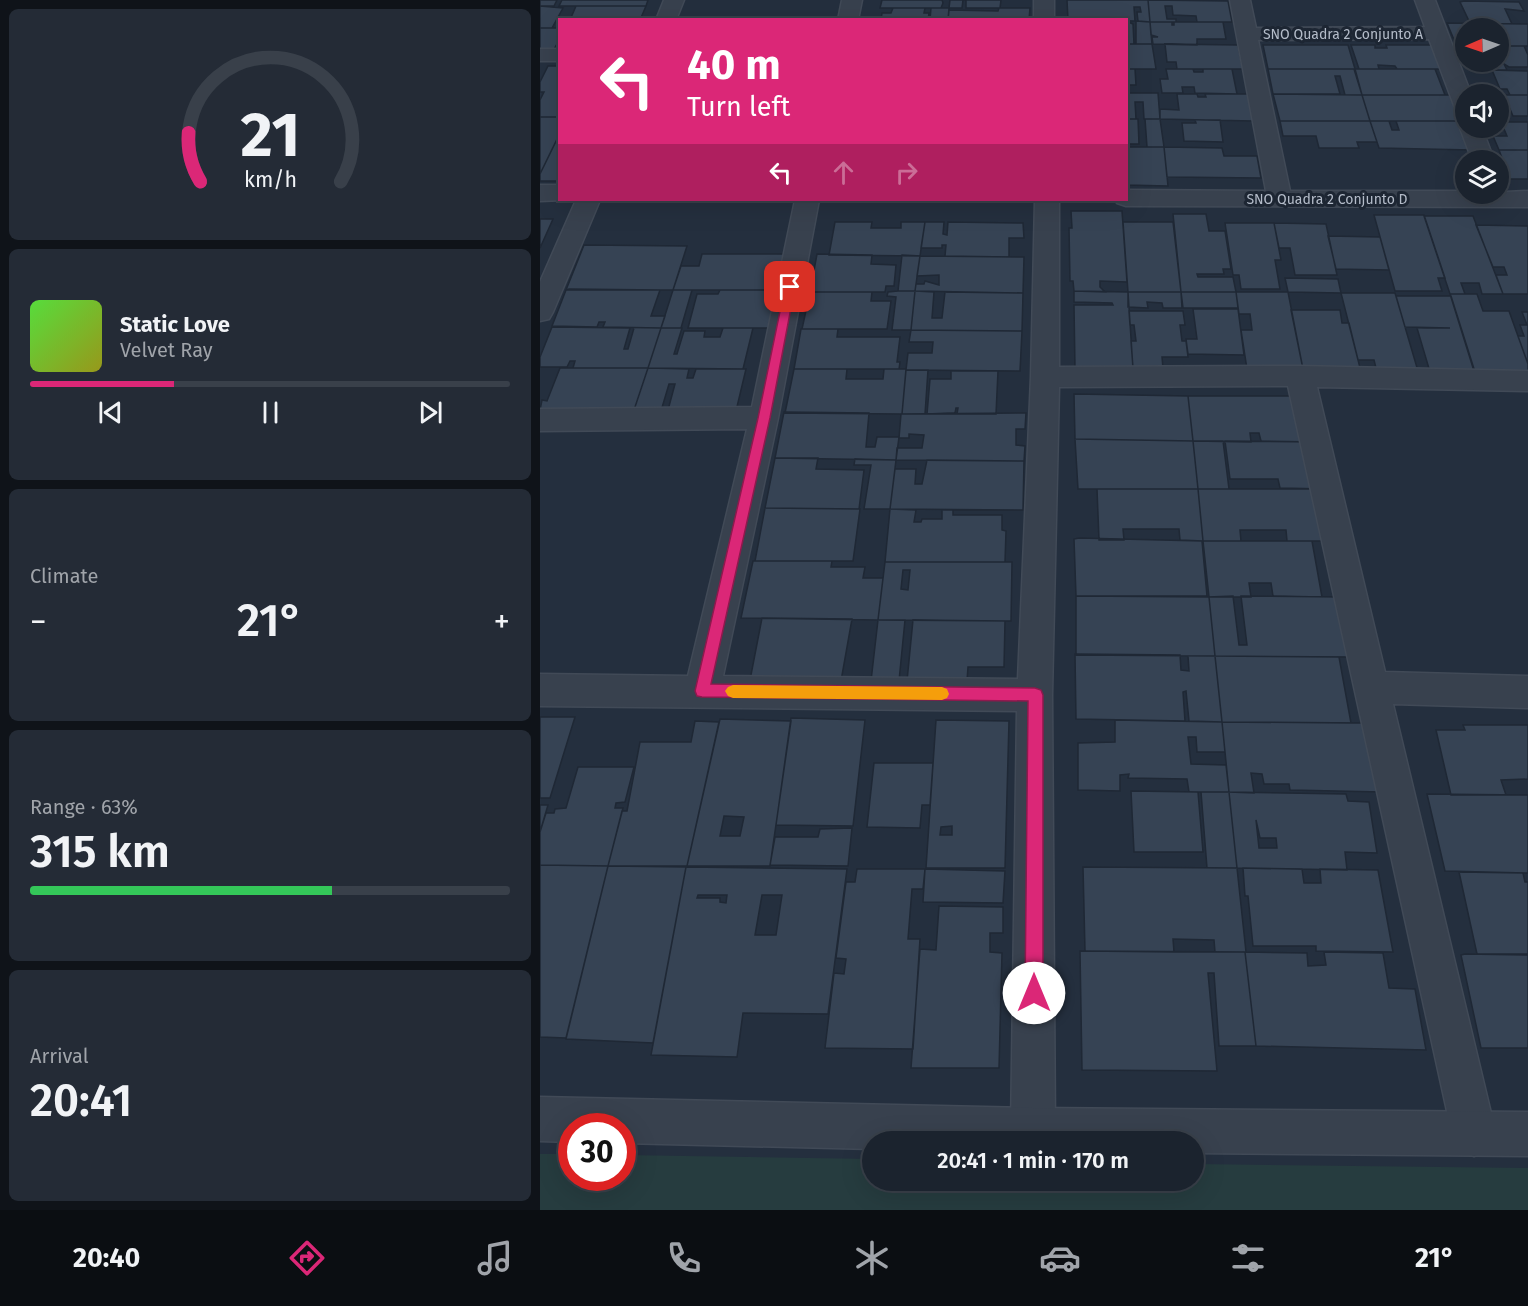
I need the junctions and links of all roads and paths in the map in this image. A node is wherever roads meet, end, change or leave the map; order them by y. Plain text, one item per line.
1 (674, 0) edge
2 (852, 0) edge
3 (1044, 0) edge
4 (1240, 0) edge
5 (1425, 0) edge
6 (667, 18) edge
7 (848, 18) edge
8 (1044, 18) edge
9 (1438, 33) junction
10 (1247, 34) junction
11 (540, 55) edge
12 (558, 55) edge
13 (1456, 84) edge
14 (540, 193) edge
15 (558, 193) edge
16 (1455, 197) edge
17 (1509, 197) edge
18 (1128, 198) edge
19 (1280, 199) junction
20 (1528, 199) edge
21 (588, 201) edge
22 (807, 201) edge
23 (1047, 201) edge
24 (540, 312) edge
25 (1300, 376) junction
26 (1045, 377) junction
27 (1528, 381) edge
28 (764, 418) junction
29 (540, 420) edge
30 (1373, 688) junction
31 (540, 690) edge
32 (702, 691) junction
33 (1528, 692) edge
34 (1035, 695) junction
35 (540, 1119) edge
36 (1033, 1130) junction
37 (1474, 1134) junction
38 (1528, 1134) edge

1 - 6 street
2 - 7 street
3 - 8 street
4 - 10 street, SNO Quadra 2 Conjunto A
5 - 9 street, SNO Quadra 2 Conjunto A
9 - 10 street, SNO Quadra 2 Conjunto A
9 - 13 street, SNO Quadra 2 Conjunto A
10 - 19 street, SNO Quadra 2 Conjunto A
11 - 12 street
14 - 15 street
16 - 19 street, SNO Quadra 2 Conjunto D
17 - 20 street, SNO Quadra 2 Conjunto D
18 - 19 street, SNO Quadra 2 Conjunto D
21 - 24 street
22 - 28 street
23 - 26 street
25 - 26 street
25 - 27 street
25 - 30 street
26 - 34 street
28 - 29 street
28 - 32 street
30 - 33 street
30 - 37 street
31 - 32 street
32 - 34 street
34 - 36 street
35 - 36 street
36 - 37 street
37 - 38 street

